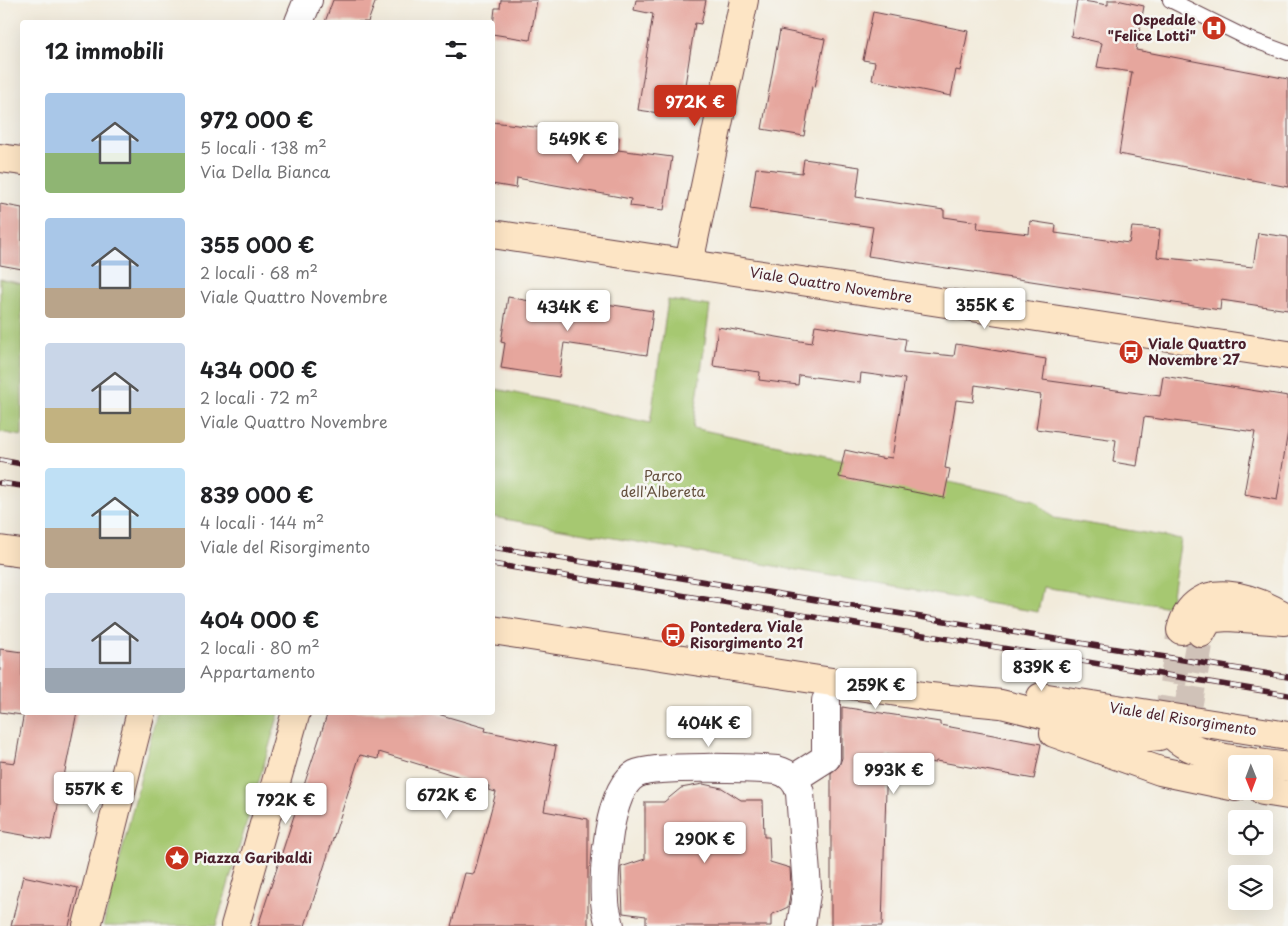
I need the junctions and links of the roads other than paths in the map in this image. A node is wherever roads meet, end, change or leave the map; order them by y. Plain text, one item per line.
1 (308, 0) edge
2 (744, 0) edge
3 (1170, 0) edge
4 (301, 20) edge
5 (1288, 53) edge
6 (0, 158) edge
7 (20, 161) edge
8 (495, 234) edge
9 (689, 263) junction
10 (1288, 355) edge
11 (0, 550) edge
12 (20, 553) edge
13 (1288, 619) edge
14 (495, 630) edge
15 (1191, 632) dead end
16 (930, 697) junction
17 (826, 702) dead end
18 (140, 715) edge
19 (295, 715) edge
20 (1288, 736) edge
21 (1288, 767) edge
22 (793, 779) junction
23 (1228, 784) edge
24 (1273, 793) edge
25 (1288, 795) edge
26 (87, 926) edge
27 (234, 926) edge
28 (610, 926) edge
29 (800, 926) edge

1 - 4 street
2 - 9 street
3 - 5 lane
6 - 7 street
8 - 9 street, Viale Quattro Novembre
9 - 10 street, Viale Quattro Novembre
11 - 12 street
13 - 15 street
14 - 16 street, Viale del Risorgimento
16 - 20 street, Viale del Risorgimento
16 - 21 street, Viale del Risorgimento
16 - 23 street, Viale del Risorgimento
17 - 22 street
18 - 26 street
19 - 27 street
22 - 28 street
22 - 29 street
24 - 25 street

